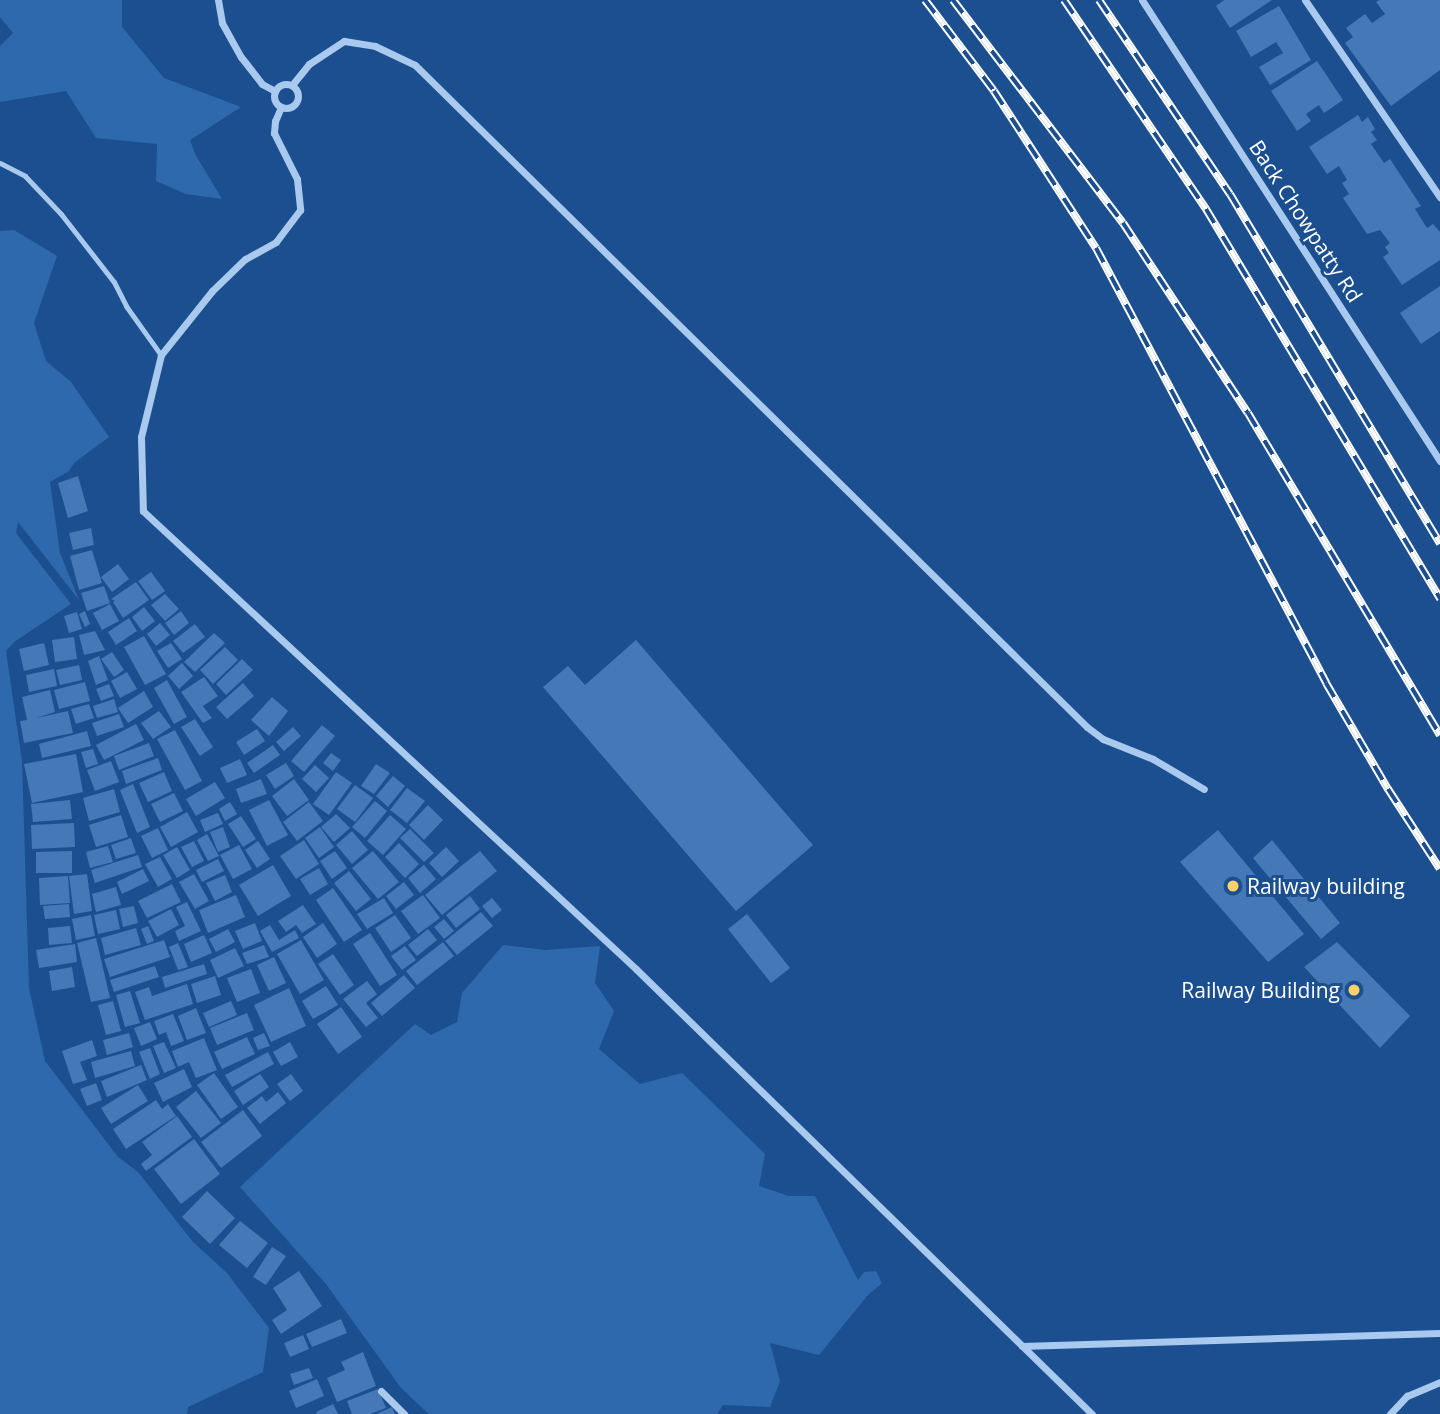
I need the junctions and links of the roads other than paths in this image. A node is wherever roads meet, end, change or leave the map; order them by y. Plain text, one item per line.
1 (218, 0) edge
2 (1142, 0) edge
3 (1305, 0) edge
4 (292, 85) junction
5 (275, 90) junction
6 (281, 107) junction
7 (0, 163) edge
8 (1440, 197) edge
9 (161, 355) junction
10 (1440, 461) edge
11 (1204, 789) dead end
12 (1440, 1333) edge
13 (1022, 1346) junction
14 (1440, 1382) edge
15 (381, 1391) dead end
16 (404, 1414) edge
17 (1092, 1414) edge
18 (1390, 1414) edge

1 - 5 street
2 - 10 street, Back Chowpatty Rd
3 - 8 street
4 - 5 street
4 - 6 street
4 - 11 street
5 - 6 street
6 - 9 street
7 - 9 lane
9 - 13 street
12 - 13 street
13 - 17 street
14 - 18 street
15 - 16 street

